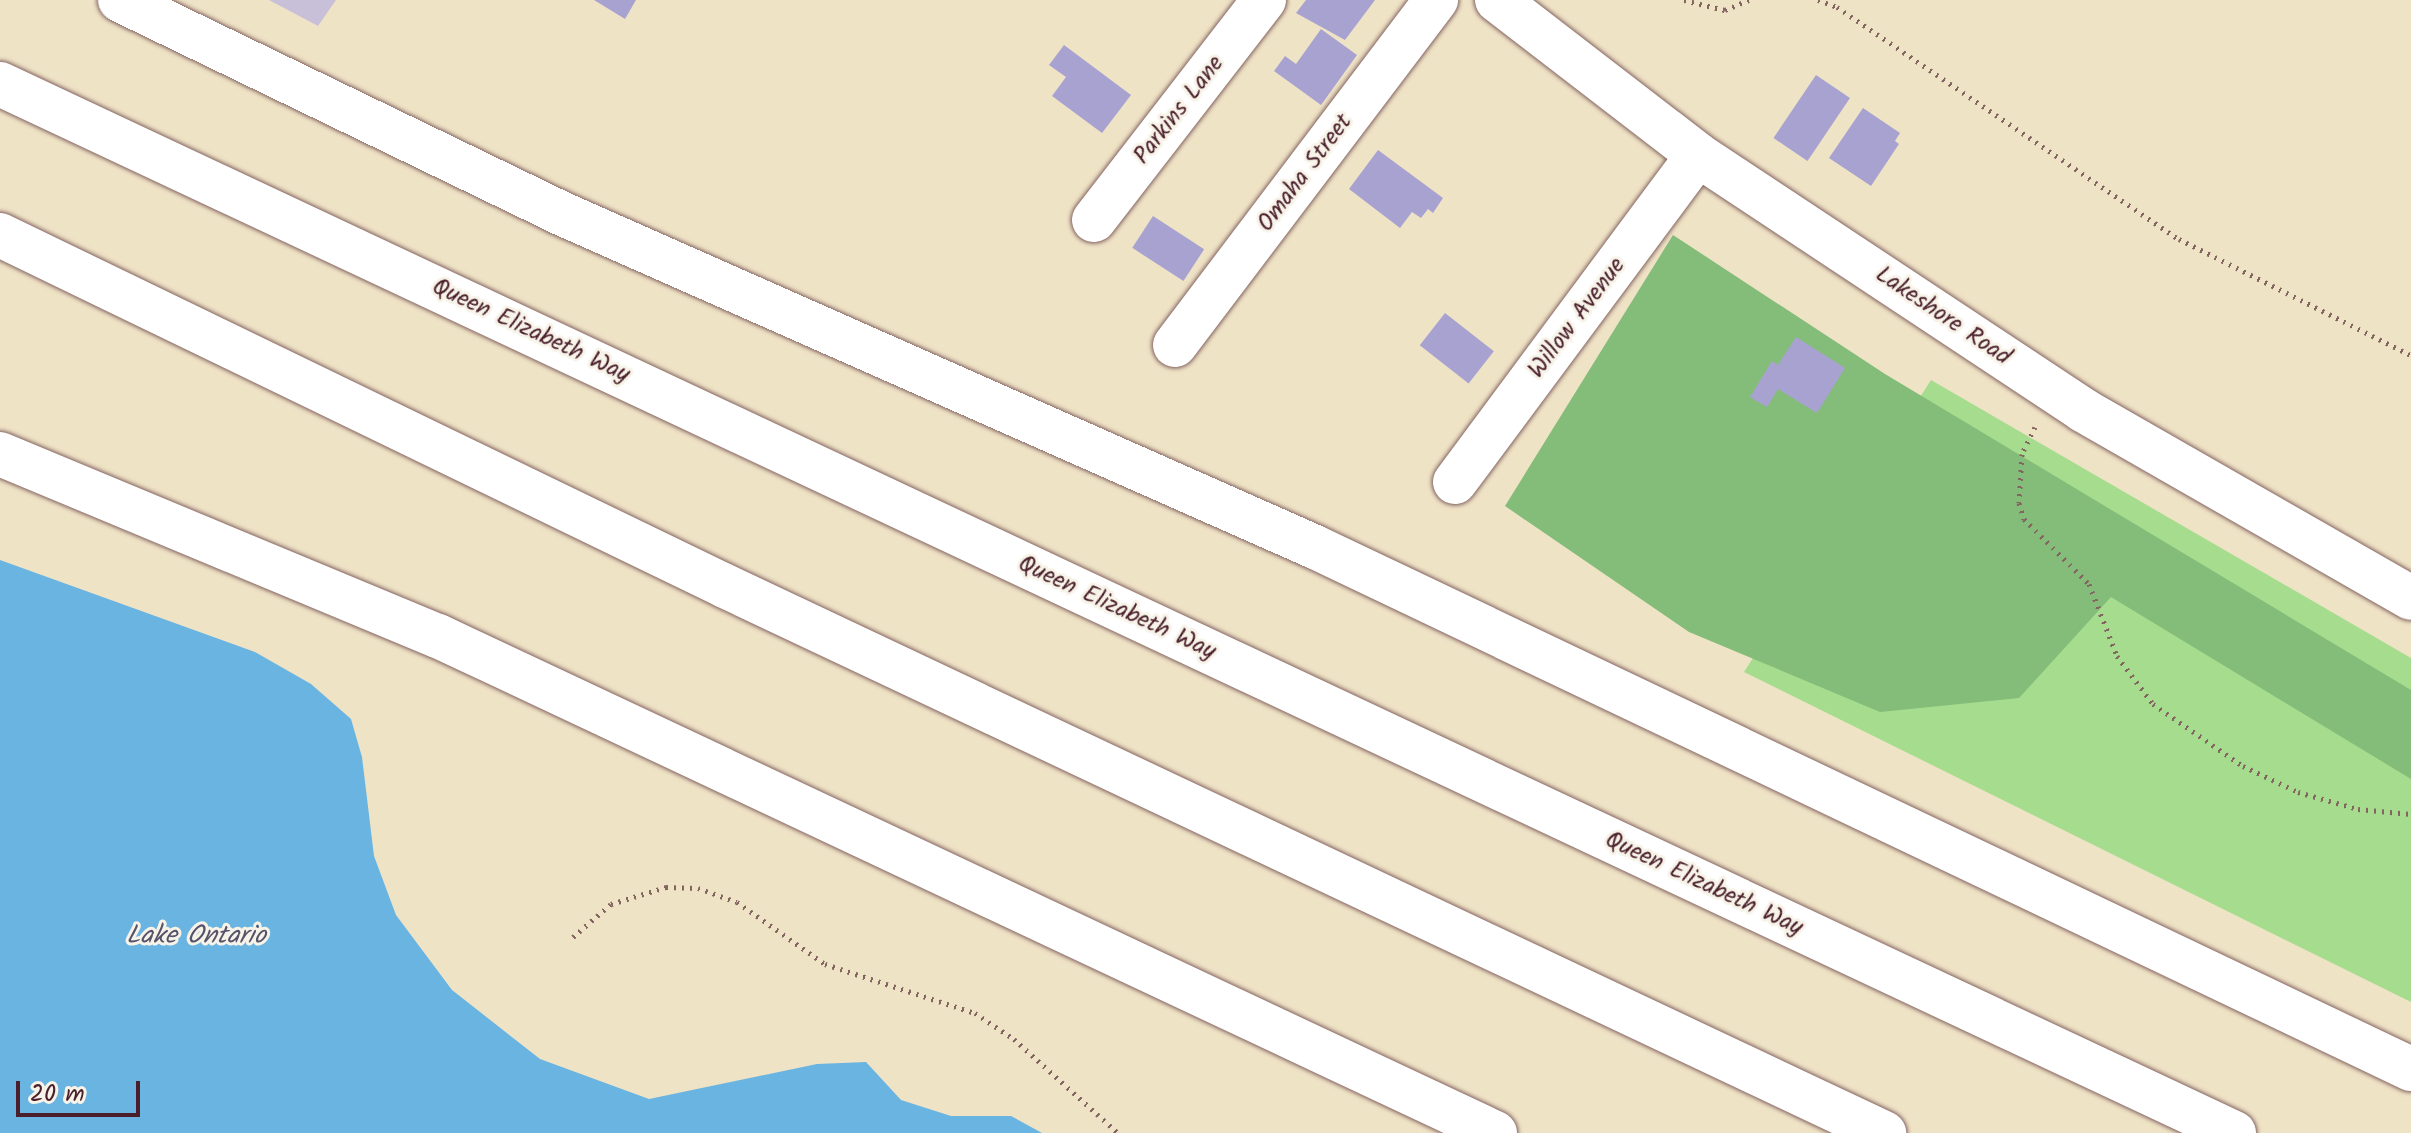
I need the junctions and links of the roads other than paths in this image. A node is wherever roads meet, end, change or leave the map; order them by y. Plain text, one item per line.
1 (120, 0) edge
2 (1264, 0) edge
3 (1436, 0) edge
4 (1497, 0) edge
5 (0, 84) edge
6 (1698, 155) junction
7 (1094, 220) dead end
8 (0, 235) edge
9 (1175, 345) dead end
10 (0, 454) edge
11 (1455, 482) dead end
12 (2411, 598) edge
13 (2411, 1069) edge
14 (1495, 1133) edge
15 (1884, 1133) edge
16 (2234, 1133) edge

1 - 13 main road
2 - 7 main road, Parkins Lane
3 - 9 main road, Omaha Street
4 - 6 main road, Lakeshore Road
5 - 16 main road, Queen Elizabeth Way
6 - 11 main road, Willow Avenue
6 - 12 main road, Lakeshore Road
8 - 15 main road
10 - 14 main road

